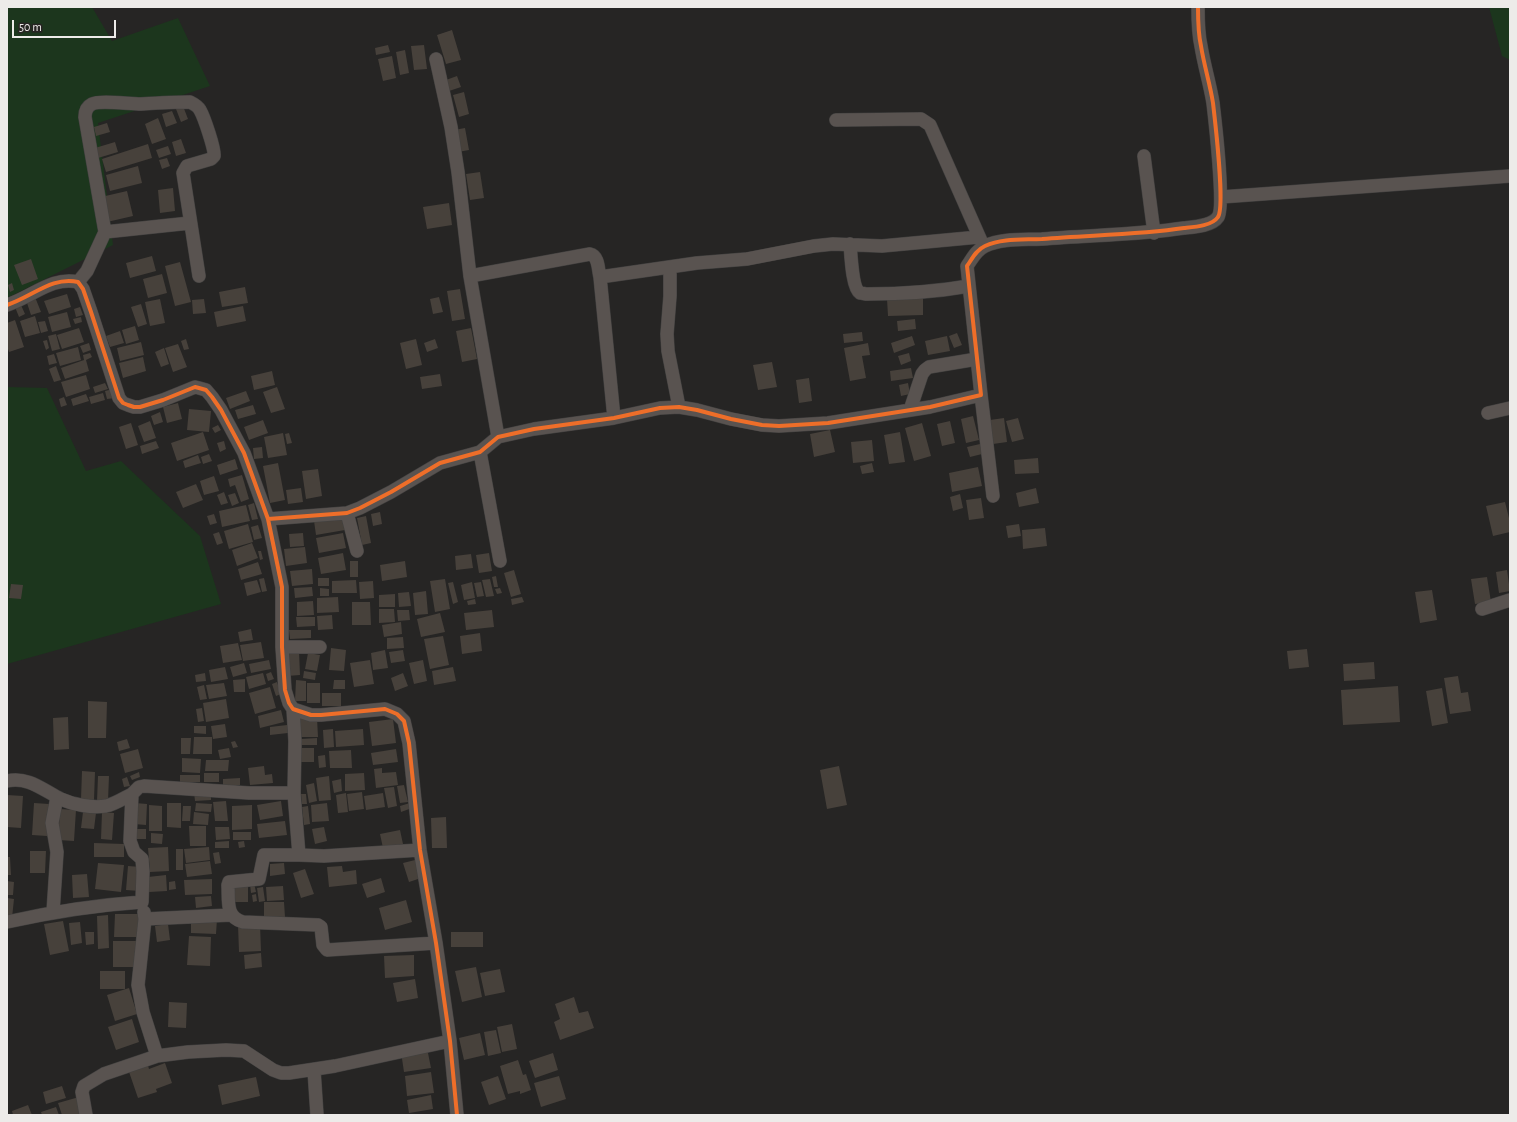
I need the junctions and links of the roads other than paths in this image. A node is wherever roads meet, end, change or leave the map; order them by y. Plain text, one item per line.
1 (1198, 7) edge
2 (436, 59) dead end
3 (836, 120) dead end
4 (1144, 156) dead end
5 (1510, 176) edge
6 (1221, 197) junction
7 (190, 223) junction
8 (106, 232) junction
9 (1154, 233) junction
10 (982, 242) junction
11 (850, 244) junction
12 (670, 267) junction
13 (199, 276) dead end
14 (470, 276) junction
15 (600, 277) junction
16 (78, 282) junction
17 (969, 286) junction
18 (7, 305) edge
19 (977, 359) junction
20 (981, 395) junction
21 (679, 407) junction
22 (1510, 408) edge
23 (910, 410) junction
24 (1488, 413) dead end
25 (614, 418) junction
26 (498, 437) junction
27 (480, 452) junction
28 (993, 496) dead end
29 (347, 513) junction
30 (268, 519) junction
31 (357, 551) dead end
32 (500, 562) dead end
33 (1510, 600) edge
34 (1482, 609) dead end
35 (282, 647) junction
36 (320, 647) dead end
37 (293, 709) junction
38 (7, 781) edge
39 (294, 793) junction
40 (132, 794) junction
41 (57, 797) junction
42 (420, 850) junction
43 (299, 855) junction
44 (142, 902) junction
45 (54, 912) junction
46 (230, 915) junction
47 (145, 919) junction
48 (7, 922) edge
49 (436, 943) junction
50 (450, 1040) junction
51 (156, 1056) junction
52 (314, 1070) junction
53 (86, 1115) edge
54 (317, 1115) edge
55 (457, 1115) edge

1 - 6 street
2 - 14 street
3 - 10 street
4 - 9 street
5 - 6 street
6 - 9 street
7 - 8 street
7 - 8 street
7 - 13 street
8 - 16 street
9 - 10 street
10 - 11 street
10 - 17 street
11 - 12 street
11 - 17 street
12 - 15 street
12 - 21 street
14 - 15 street
14 - 26 street
15 - 25 street
16 - 18 street
16 - 30 street
17 - 19 street
19 - 20 street
19 - 23 street
20 - 23 street
20 - 28 street
21 - 23 street
21 - 25 street
22 - 24 street
25 - 26 street
26 - 27 street
27 - 29 street
27 - 32 street
29 - 30 street
29 - 31 street
30 - 35 street
33 - 34 street
35 - 36 street
35 - 37 street
37 - 39 street
37 - 42 street
38 - 41 street
39 - 40 street
39 - 43 street
40 - 41 street
40 - 44 street
41 - 45 street
42 - 43 street
42 - 49 street
43 - 46 street
44 - 45 street
44 - 47 street
45 - 48 street
46 - 47 street
46 - 49 street
47 - 51 street
49 - 50 street
50 - 52 street
50 - 55 street
51 - 52 street
51 - 53 street
52 - 54 street

